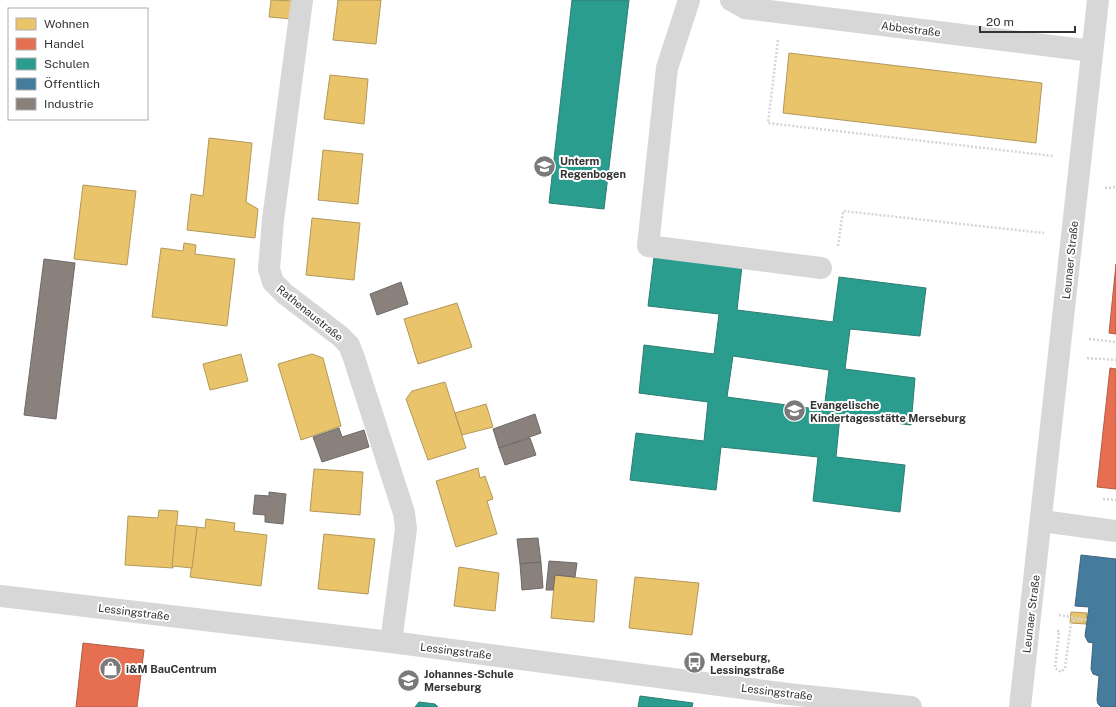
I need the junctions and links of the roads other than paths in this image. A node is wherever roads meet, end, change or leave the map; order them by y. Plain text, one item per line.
1 (302, 0) edge
2 (689, 0) edge
3 (731, 0) edge
4 (1098, 0) edge
5 (1092, 51) junction
6 (821, 268) road end
7 (1042, 521) junction
8 (1116, 531) edge
9 (0, 596) edge
10 (391, 642) junction
11 (787, 700) edge
12 (814, 701) edge
13 (911, 707) edge
14 (1020, 707) edge

1 - 10 street, Rathenaustraße
2 - 6 street
3 - 5 street, Abbestraße
4 - 5 street, Leunaer Straße
5 - 7 street, Leunaer Straße
7 - 8 street
7 - 14 street, Leunaer Straße
9 - 10 street, Lessingstraße
10 - 11 street, Lessingstraße
11 - 12 street, Lessingstraße
12 - 13 street, Lessingstraße

